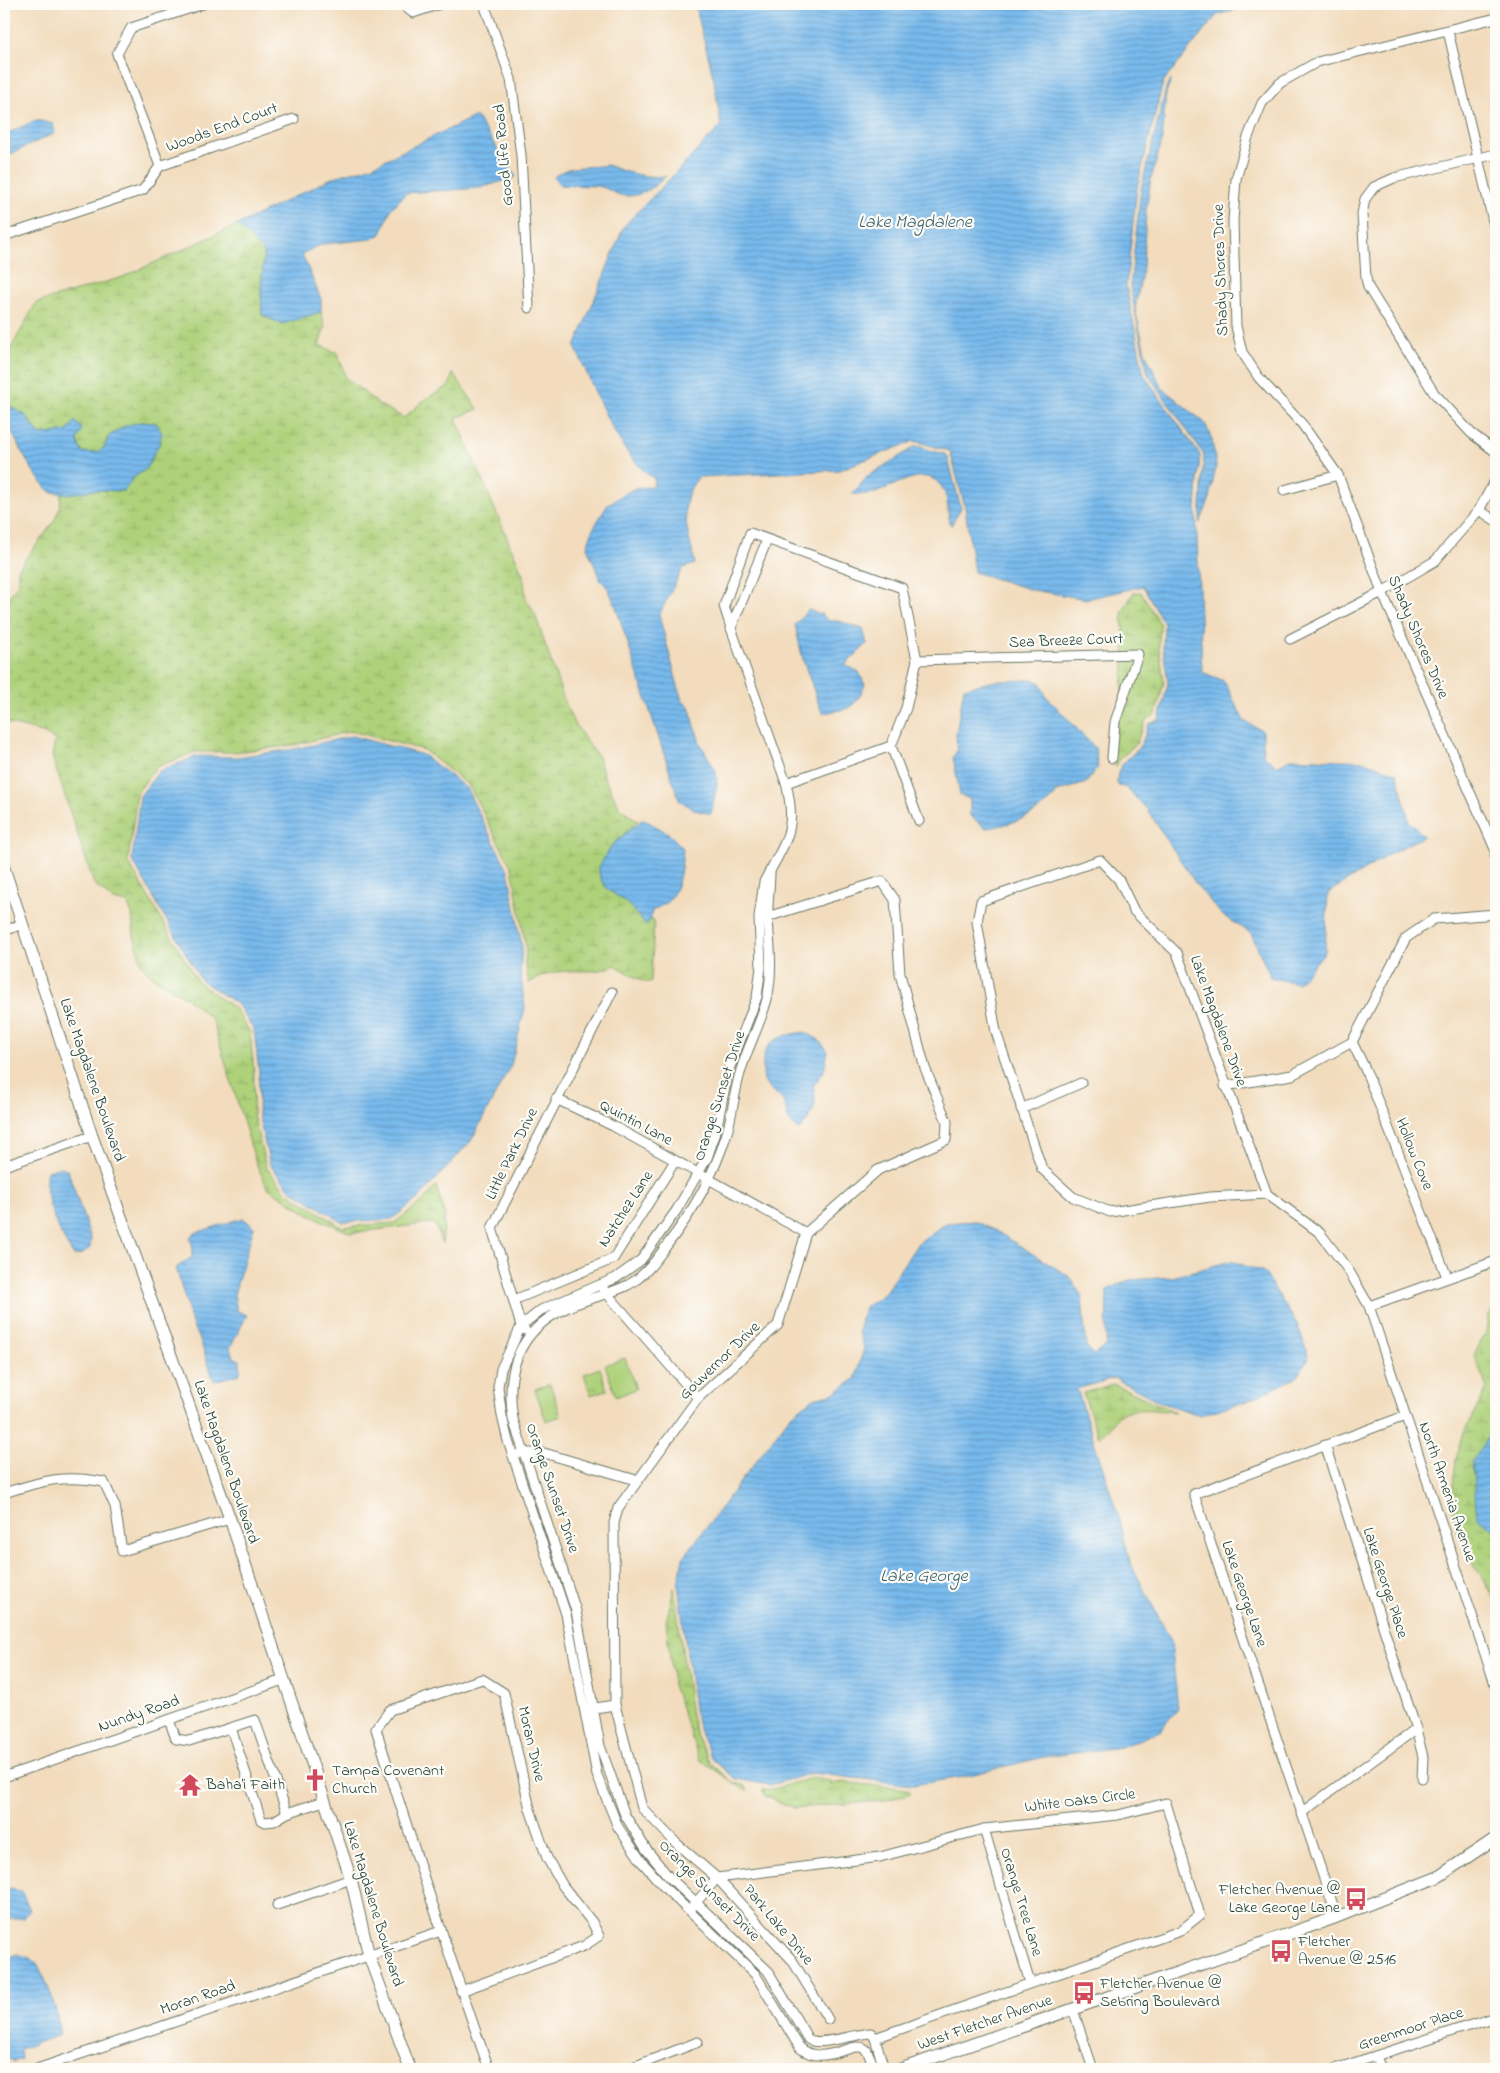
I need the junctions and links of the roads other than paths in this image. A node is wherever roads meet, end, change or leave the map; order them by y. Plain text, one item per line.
1 (203, 4) edge
2 (402, 4) edge
3 (440, 4) edge
4 (484, 4) edge
5 (1496, 18) edge
6 (1448, 31) junction
7 (294, 119) dead end
8 (1496, 154) edge
9 (1477, 158) junction
10 (160, 166) junction
11 (1496, 234) edge
12 (4, 236) edge
13 (529, 308) dead end
14 (1496, 452) edge
15 (1338, 475) junction
16 (1496, 478) edge
17 (1284, 490) dead end
18 (1479, 510) junction
19 (1496, 522) edge
20 (767, 540) junction
21 (1382, 592) junction
22 (731, 628) junction
23 (1290, 639) dead end
24 (917, 660) junction
25 (891, 746) junction
26 (1112, 758) dead end
27 (786, 783) junction
28 (919, 821) dead end
29 (4, 868) edge
30 (1496, 869) edge
31 (1496, 914) edge
32 (763, 918) junction
33 (22, 924) junction
34 (4, 931) edge
35 (612, 992) dead end
36 (1352, 1042) junction
37 (1080, 1083) dead end
38 (1225, 1086) junction
39 (556, 1100) junction
40 (1021, 1109) junction
41 (92, 1136) junction
42 (675, 1161) junction
43 (4, 1166) edge
44 (699, 1174) junction
45 (709, 1179) junction
46 (1267, 1194) junction
47 (806, 1233) junction
48 (1496, 1261) edge
49 (1447, 1277) junction
50 (604, 1289) junction
51 (514, 1300) junction
52 (1369, 1306) junction
53 (521, 1326) junction
54 (529, 1334) junction
55 (698, 1398) junction
56 (1405, 1416) junction
57 (1325, 1445) junction
58 (524, 1452) junction
59 (513, 1456) junction
60 (636, 1480) junction
61 (4, 1493) edge
62 (230, 1519) junction
63 (284, 1680) junction
64 (1496, 1687) edge
65 (615, 1705) junction
66 (592, 1708) junction
67 (583, 1710) junction
68 (169, 1720) junction
69 (231, 1728) junction
70 (1416, 1729) junction
71 (4, 1777) edge
72 (1422, 1778) dead end
73 (324, 1801) junction
74 (287, 1813) junction
75 (1301, 1813) junction
76 (984, 1829) junction
77 (1496, 1838) edge
78 (717, 1878) junction
79 (350, 1879) junction
80 (696, 1902) junction
81 (277, 1905) dead end
82 (689, 1910) junction
83 (1337, 1917) junction
84 (441, 1931) junction
85 (369, 1956) junction
86 (1030, 1983) junction
87 (462, 1991) junction
88 (1073, 2010) junction
89 (1496, 2016) edge
90 (828, 2019) dead end
91 (875, 2038) junction
92 (698, 2042) dead end
93 (1376, 2056) junction
94 (37, 2069) edge
95 (410, 2069) edge
96 (488, 2069) edge
97 (628, 2069) edge
98 (874, 2069) edge
99 (884, 2069) edge
100 (900, 2069) edge
101 (1093, 2069) edge
102 (1335, 2069) edge
103 (1381, 2069) edge

1 - 10 street
2 - 3 street
4 - 13 street, Good Life Road
5 - 6 street, Shady Shores Drive
6 - 9 street
6 - 15 street, Shady Shores Drive
7 - 10 street, Woods End Court
8 - 9 street
9 - 11 street
9 - 14 street
10 - 12 street
15 - 17 street
15 - 21 street, Shady Shores Drive
16 - 18 street
18 - 19 street
18 - 21 street
20 - 22 street
20 - 22 street, Orange Sunset Drive
20 - 24 street, Orange Sunset Drive
21 - 23 street
21 - 30 street, Shady Shores Drive
22 - 27 street, Orange Sunset Drive
24 - 25 street, Orange Sunset Drive
24 - 26 street, Sea Breeze Court
25 - 27 street
25 - 28 street
27 - 32 street, Orange Sunset Drive
29 - 33 street, Lake Magdalene Boulevard
31 - 36 street
32 - 44 street, Orange Sunset Drive
32 - 45 street, Orange Sunset Drive
32 - 47 street
33 - 34 street
33 - 41 street, Lake Magdalene Boulevard
35 - 39 street, Little Park Drive
36 - 38 street
36 - 49 street, Hollow Cove
37 - 40 street
38 - 40 street, Lake Magdalene Drive
38 - 46 street, Lake Magdalene Drive
39 - 42 street, Quintin Lane
39 - 51 street, Little Park Drive
40 - 46 street, Lake Magdalene Drive
41 - 43 street
41 - 62 street, Lake Magdalene Boulevard
42 - 44 street, Quintin Lane
42 - 51 street, Natchez Lane
44 - 45 street, Quintin Lane
44 - 50 street, Orange Sunset Drive
45 - 47 street, Quintin Lane
45 - 50 street, Orange Sunset Drive
46 - 52 street
47 - 55 street, Gouvernor Drive
48 - 49 street
49 - 52 street
50 - 53 street, Orange Sunset Drive
50 - 54 street, Orange Sunset Drive
50 - 55 street
51 - 53 street, Little Park Drive
52 - 56 street, North Armenia Avenue
53 - 54 street, Little Park Drive
53 - 59 street, Orange Sunset Drive
54 - 58 street, Orange Sunset Drive
55 - 60 street, Gouvernor Drive
56 - 57 street, Lake George Lane
56 - 64 street, North Armenia Avenue
57 - 70 street, Lake George Place
57 - 75 street, Lake George Lane
58 - 59 street
58 - 60 street
58 - 66 street, Orange Sunset Drive
59 - 67 street, Orange Sunset Drive
60 - 65 street, Gouvernor Drive
61 - 62 street
62 - 63 street, Lake Magdalene Boulevard
63 - 68 street, Nundy Road
63 - 73 street, Lake Magdalene Boulevard
65 - 66 street
65 - 78 street, Gouvernor Drive
66 - 67 street
66 - 80 street, Orange Sunset Drive
67 - 82 street, Orange Sunset Drive
68 - 69 street
68 - 71 street, Nundy Road
69 - 74 street
69 - 74 street
70 - 72 street, Lake George Place
70 - 75 street
73 - 74 street
73 - 79 street, Lake Magdalene Boulevard
75 - 83 street, Lake George Lane
76 - 78 street, White Oaks Circle
76 - 86 street, Orange Tree Lane
76 - 86 street, White Oaks Circle
77 - 83 street, West Fletcher Avenue
78 - 80 street
78 - 90 street, Park Lake Drive
79 - 81 street
79 - 85 street, Lake Magdalene Boulevard
80 - 82 street
80 - 91 street, Orange Sunset Drive
82 - 98 street, Orange Sunset Drive
83 - 88 street, West Fletcher Avenue
84 - 85 street, Moran Road
84 - 87 street, Moran Drive
84 - 87 street, Moran Drive
85 - 94 street, Moran Road
85 - 95 street, Lake Magdalene Boulevard
86 - 91 street, White Oaks Circle
87 - 96 street, Moran Drive
88 - 100 street, West Fletcher Avenue
88 - 101 street
89 - 93 street, Greenmoor Place
91 - 99 street
92 - 97 street
93 - 102 street, Greenmoor Place
93 - 103 street

